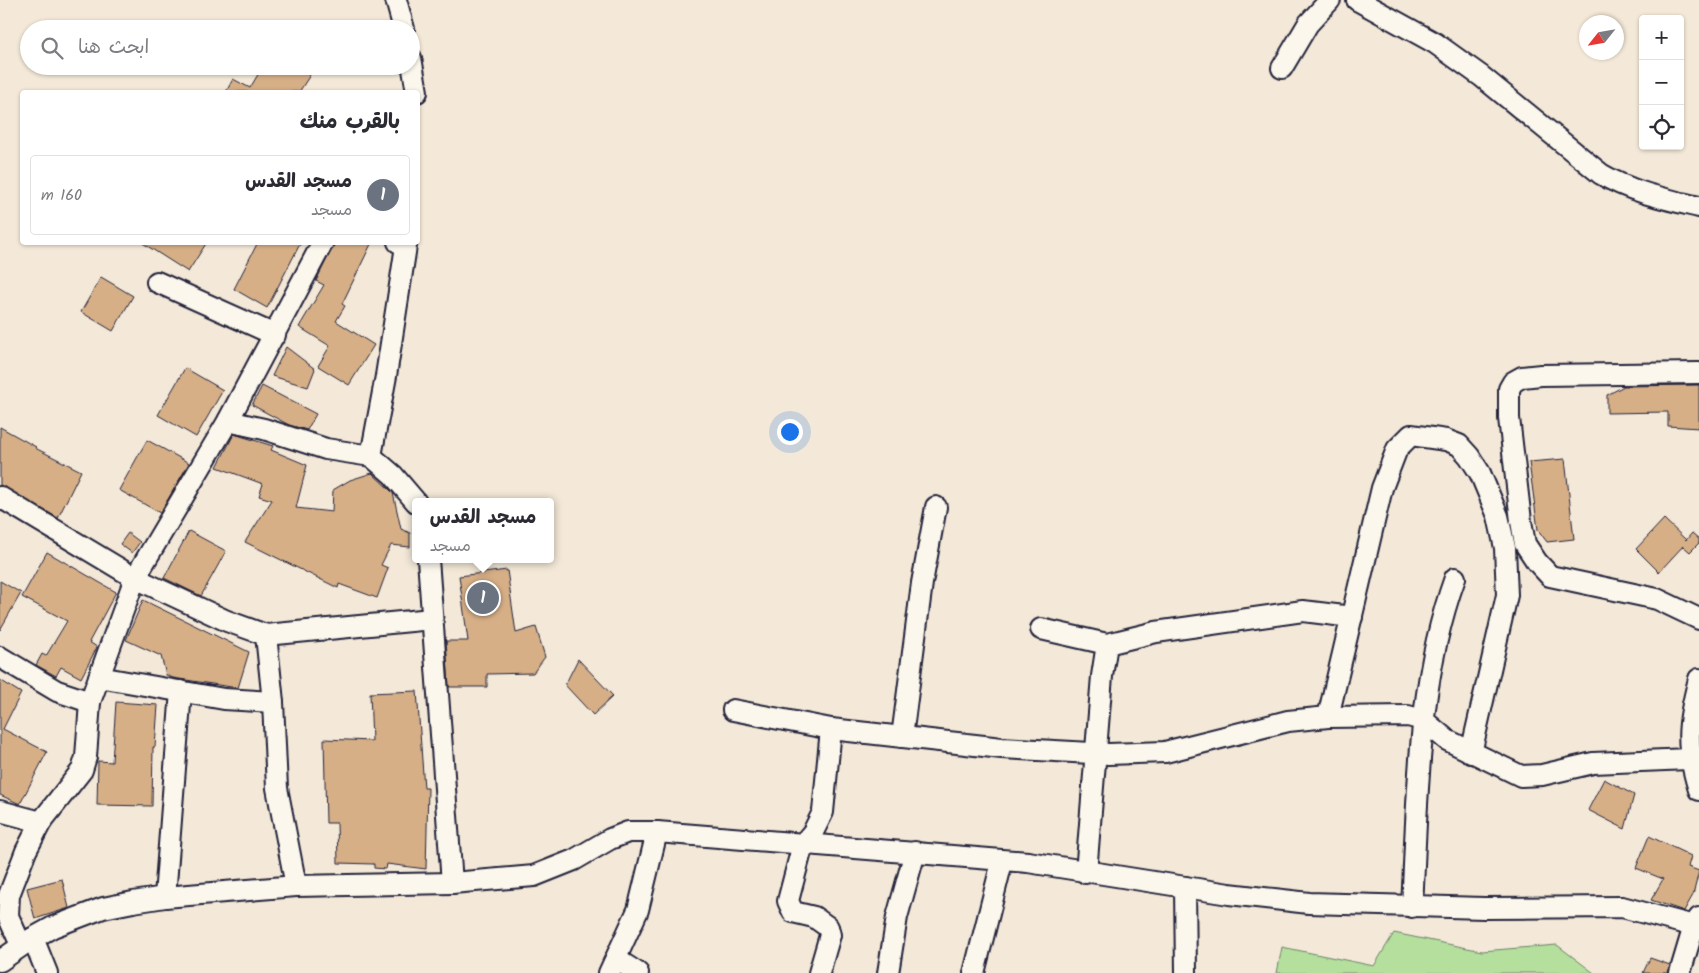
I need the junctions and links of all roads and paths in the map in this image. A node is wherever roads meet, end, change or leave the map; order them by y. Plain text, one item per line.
1 (396, 0) edge
2 (1330, 0) edge
3 (1357, 0) edge
4 (402, 20) edge
5 (1282, 68) dead end
6 (414, 75) edge
7 (417, 90) edge
8 (1699, 207) edge
9 (321, 245) edge
10 (403, 245) edge
11 (157, 282) dead end
12 (275, 335) junction
13 (1699, 373) edge
14 (228, 421) junction
15 (371, 456) junction
16 (0, 497) edge
17 (413, 498) edge
18 (936, 507) dead end
19 (428, 563) edge
20 (134, 578) junction
21 (1455, 578) dead end
22 (1352, 617) junction
23 (1699, 619) edge
24 (432, 620) junction
25 (1041, 629) dead end
26 (266, 635) junction
27 (1107, 644) junction
28 (0, 657) edge
29 (99, 677) junction
30 (1699, 679) edge
31 (181, 691) junction
32 (90, 702) junction
33 (273, 702) junction
34 (733, 710) dead end
35 (1328, 717) junction
36 (1423, 720) junction
37 (832, 729) junction
38 (902, 736) junction
39 (1096, 752) junction
40 (1471, 754) junction
41 (1689, 759) junction
42 (1699, 790) edge
43 (0, 811) edge
44 (41, 822) junction
45 (657, 832) junction
46 (803, 844) junction
47 (915, 852) junction
48 (1002, 862) junction
49 (1086, 873) junction
50 (452, 882) junction
51 (296, 886) junction
52 (1185, 887) junction
53 (5, 893) edge
54 (165, 897) junction
55 (1412, 907) junction
56 (1697, 922) edge
57 (27, 941) junction
58 (0, 961) edge
59 (612, 966) edge
60 (47, 973) edge
61 (638, 973) edge
62 (819, 973) edge
63 (888, 973) edge
64 (974, 973) edge
65 (1186, 973) edge
66 (1680, 973) edge

1 - 4 street
2 - 5 street
3 - 8 street
6 - 7 street
9 - 12 street
10 - 15 street
11 - 12 street
12 - 14 street
13 - 23 street
14 - 15 street
14 - 20 street
15 - 17 street
16 - 20 street
18 - 38 street
19 - 24 street
20 - 26 street
20 - 29 street
21 - 36 street
22 - 27 street
22 - 35 street
22 - 40 street
24 - 26 street
24 - 50 street
25 - 27 street
26 - 33 street
27 - 39 street
28 - 32 street
29 - 31 street
29 - 32 street
30 - 41 street
31 - 33 street
31 - 54 street
32 - 44 street
33 - 51 street
34 - 37 street
35 - 36 street
35 - 39 street
36 - 40 street
36 - 55 street
37 - 38 street
37 - 46 street
38 - 39 street
39 - 49 street
40 - 41 street
41 - 42 street
43 - 44 street
44 - 53 street
45 - 46 street
45 - 50 street
45 - 59 street
46 - 47 street
46 - 62 street
47 - 48 street
47 - 63 street
48 - 49 street
48 - 64 street
49 - 52 street
50 - 51 street
51 - 54 street
52 - 55 street
52 - 65 street
53 - 57 street
54 - 57 street
55 - 56 street
56 - 66 street
57 - 58 street
57 - 60 street
59 - 61 street

